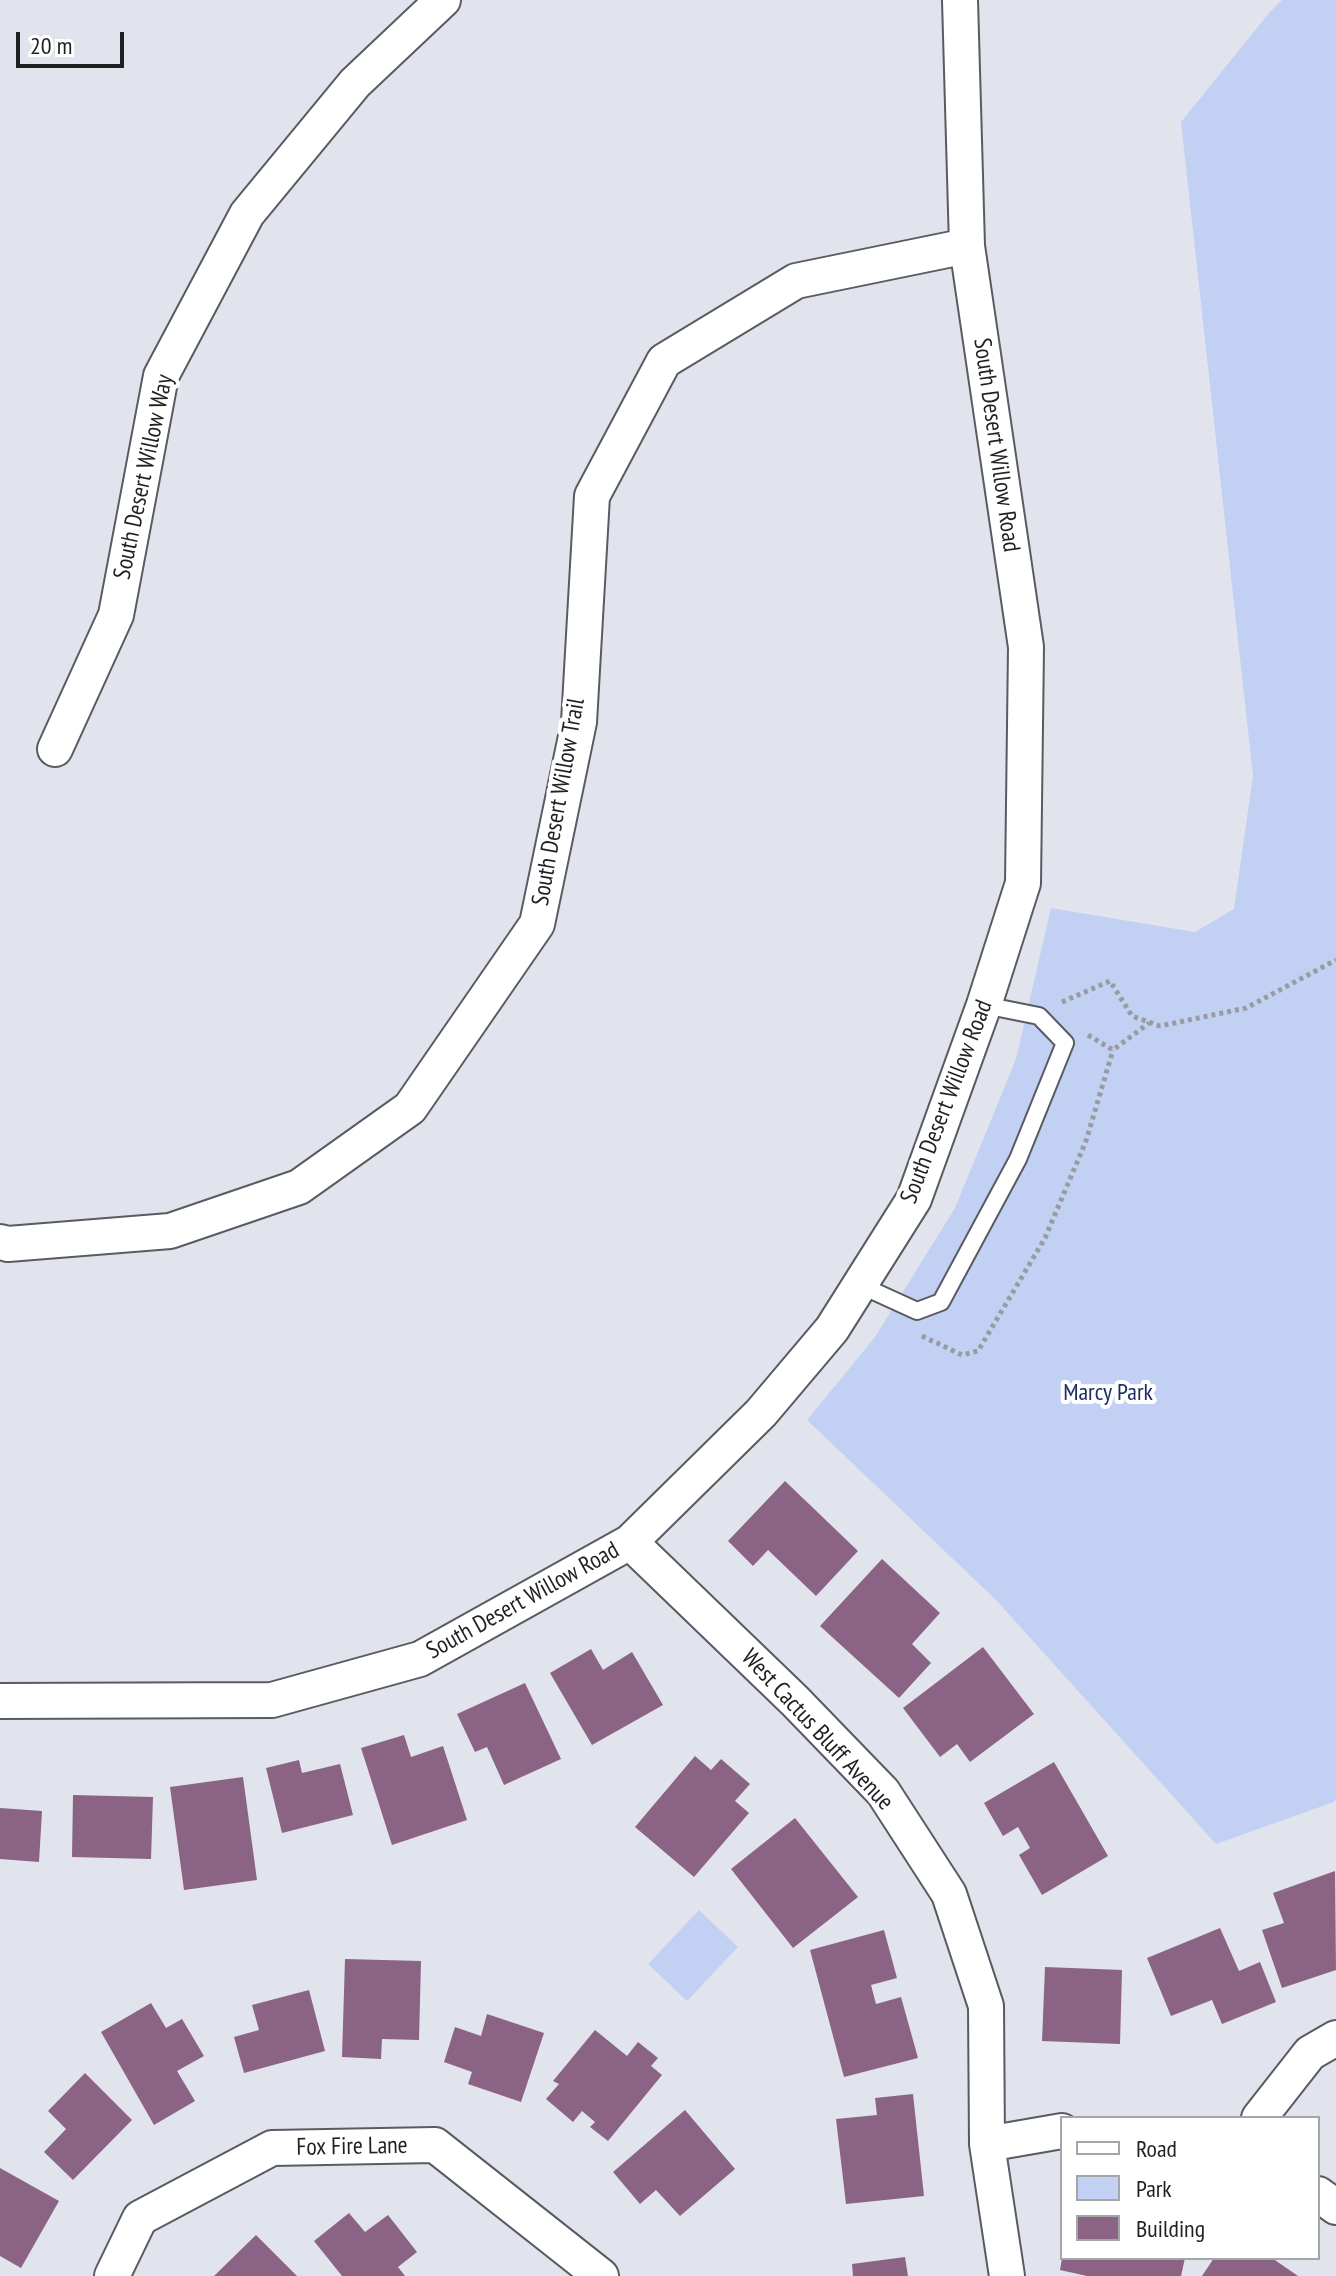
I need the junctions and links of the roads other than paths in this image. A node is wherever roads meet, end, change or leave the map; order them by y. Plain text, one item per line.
1 (443, 0) edge
2 (960, 0) edge
3 (967, 246) junction
4 (55, 749) dead end
5 (984, 1005) junction
6 (0, 1242) edge
7 (860, 1285) junction
8 (630, 1542) junction
9 (0, 1701) edge
10 (1336, 2038) edge
11 (1261, 2116) edge
12 (1060, 2131) edge
13 (987, 2144) junction
14 (112, 2276) edge
15 (601, 2276) edge
16 (1007, 2276) edge

1 - 4 street, South Desert Willow Way
2 - 3 street, South Desert Willow Road
3 - 5 street, South Desert Willow Road
3 - 6 street, South Desert Willow Trail
5 - 7 street, South Desert Willow Road
5 - 7 lane
7 - 8 street, South Desert Willow Road
8 - 9 street, South Desert Willow Road
8 - 13 street, West Cactus Bluff Avenue
10 - 11 street
12 - 13 street
13 - 16 street, West Cactus Bluff Avenue
14 - 15 street, Fox Fire Lane

